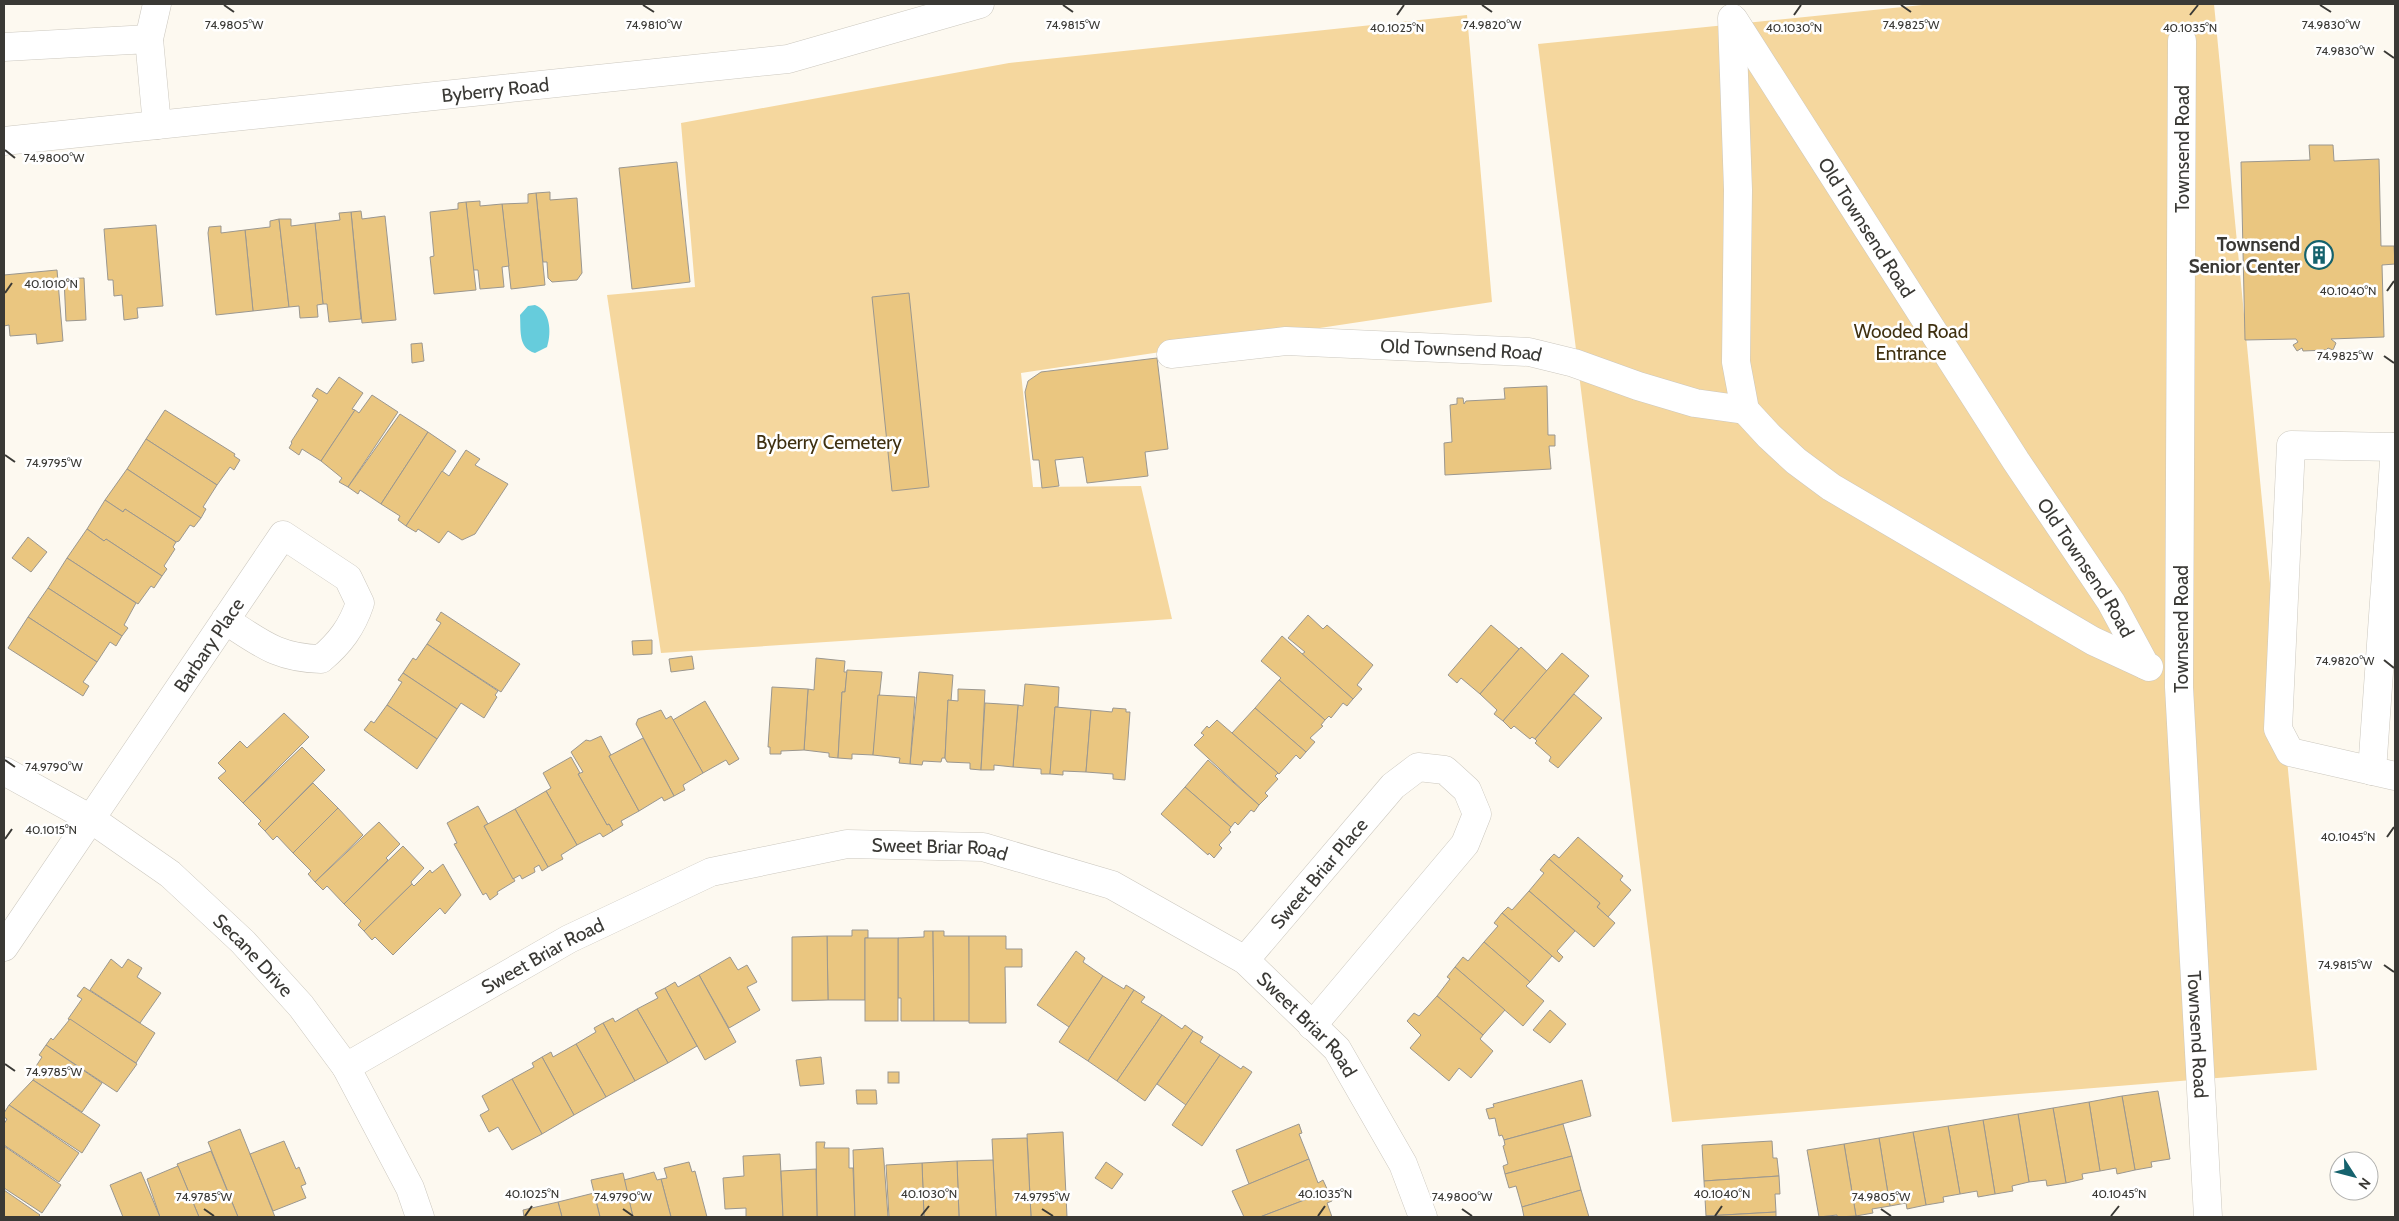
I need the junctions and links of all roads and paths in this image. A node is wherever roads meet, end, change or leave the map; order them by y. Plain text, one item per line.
1 (157, 4) edge
2 (980, 4) edge
3 (1732, 11) edge
4 (148, 39) junction
5 (2182, 41) dead end
6 (4, 47) edge
7 (157, 125) junction
8 (4, 141) edge
9 (1171, 354) dead end
10 (1745, 410) junction
11 (2395, 447) edge
12 (225, 620) junction
13 (2145, 665) junction
14 (2179, 687) junction
15 (4, 772) edge
16 (2384, 773) edge
17 (91, 820) junction
18 (4, 947) edge
19 (1245, 960) junction
20 (1312, 1026) junction
21 (346, 1067) junction
22 (420, 1217) edge
23 (1422, 1217) edge
24 (2208, 1217) edge

1 - 4 street
2 - 7 street, Byberry Road
3 - 10 street, Old Townsend Road
3 - 13 street, Old Townsend Road
4 - 6 street
4 - 7 street
5 - 14 street, Townsend Road
7 - 8 street, Byberry Road
9 - 10 street, Old Townsend Road
10 - 13 street, Old Townsend Road
11 - 16 street
11 - 16 street
12 - 12 street, Barbary Place
12 - 17 street, Barbary Place
13 - 14 street, Old Townsend Road
14 - 24 street, Townsend Road
15 - 17 street, Secane Drive
17 - 18 street, Barbary Place
17 - 21 street, Secane Drive
19 - 20 street, Sweet Briar Road
19 - 20 street, Sweet Briar Place
19 - 21 street, Sweet Briar Road
20 - 23 street, Sweet Briar Road
21 - 22 street, Secane Drive

